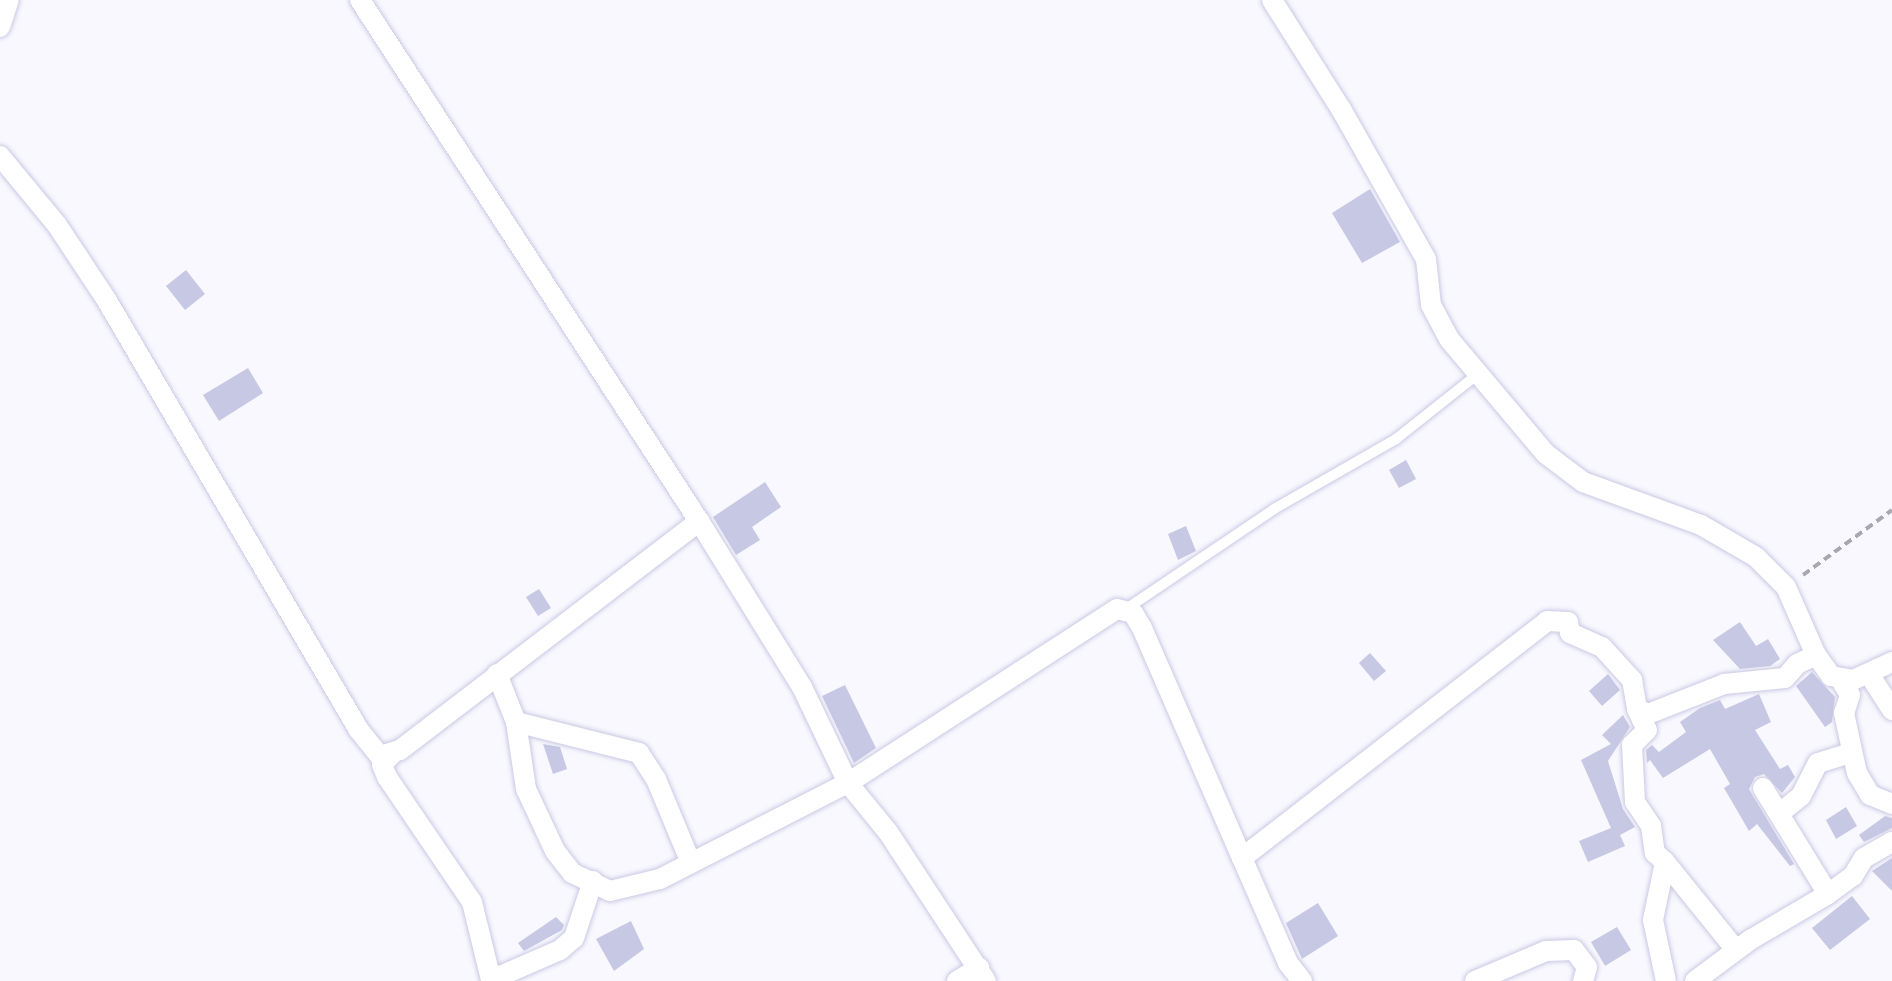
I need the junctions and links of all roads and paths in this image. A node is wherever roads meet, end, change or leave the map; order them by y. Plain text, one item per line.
1 (9, 0) edge
2 (360, 0) edge
3 (1272, 0) edge
4 (0, 27) edge
5 (0, 156) edge
6 (1478, 374) junction
7 (1892, 510) edge
8 (699, 521) junction
9 (1786, 587) junction
10 (1126, 609) junction
11 (1816, 655) junction
12 (1892, 662) edge
13 (497, 674) junction
14 (1868, 674) junction
15 (1842, 680) junction
16 (1637, 708) junction
17 (1892, 710) edge
18 (516, 722) junction
19 (393, 752) junction
20 (1851, 754) junction
21 (848, 783) junction
22 (1763, 788) dead end
23 (1892, 804) edge
24 (1780, 812) junction
25 (1892, 842) edge
26 (1242, 858) junction
27 (1665, 862) junction
28 (691, 864) junction
29 (593, 881) junction
30 (1828, 894) junction
31 (1736, 950) junction
32 (982, 974) edge
33 (491, 980) edge
34 (956, 981) edge
35 (1302, 981) edge
36 (1475, 981) edge
37 (1584, 981) edge
38 (1666, 981) edge
39 (1695, 981) edge

1 - 4 street
2 - 8 street
3 - 6 street
5 - 19 street
6 - 9 street
6 - 10 lane
7 - 9 path
8 - 13 street
8 - 21 street
9 - 11 street
10 - 21 street
10 - 26 street
11 - 15 street
11 - 16 street
12 - 14 street
13 - 18 street
13 - 19 street
14 - 15 street
14 - 17 street
15 - 20 street
16 - 26 street
16 - 27 street
18 - 28 street
18 - 29 street
19 - 33 street
20 - 23 street
20 - 24 street
21 - 28 street
21 - 32 street
22 - 24 street
24 - 30 street
25 - 30 street
26 - 35 street
27 - 31 street
27 - 38 street
28 - 29 street
29 - 33 street
30 - 31 street
31 - 39 street
32 - 34 street
36 - 37 street

